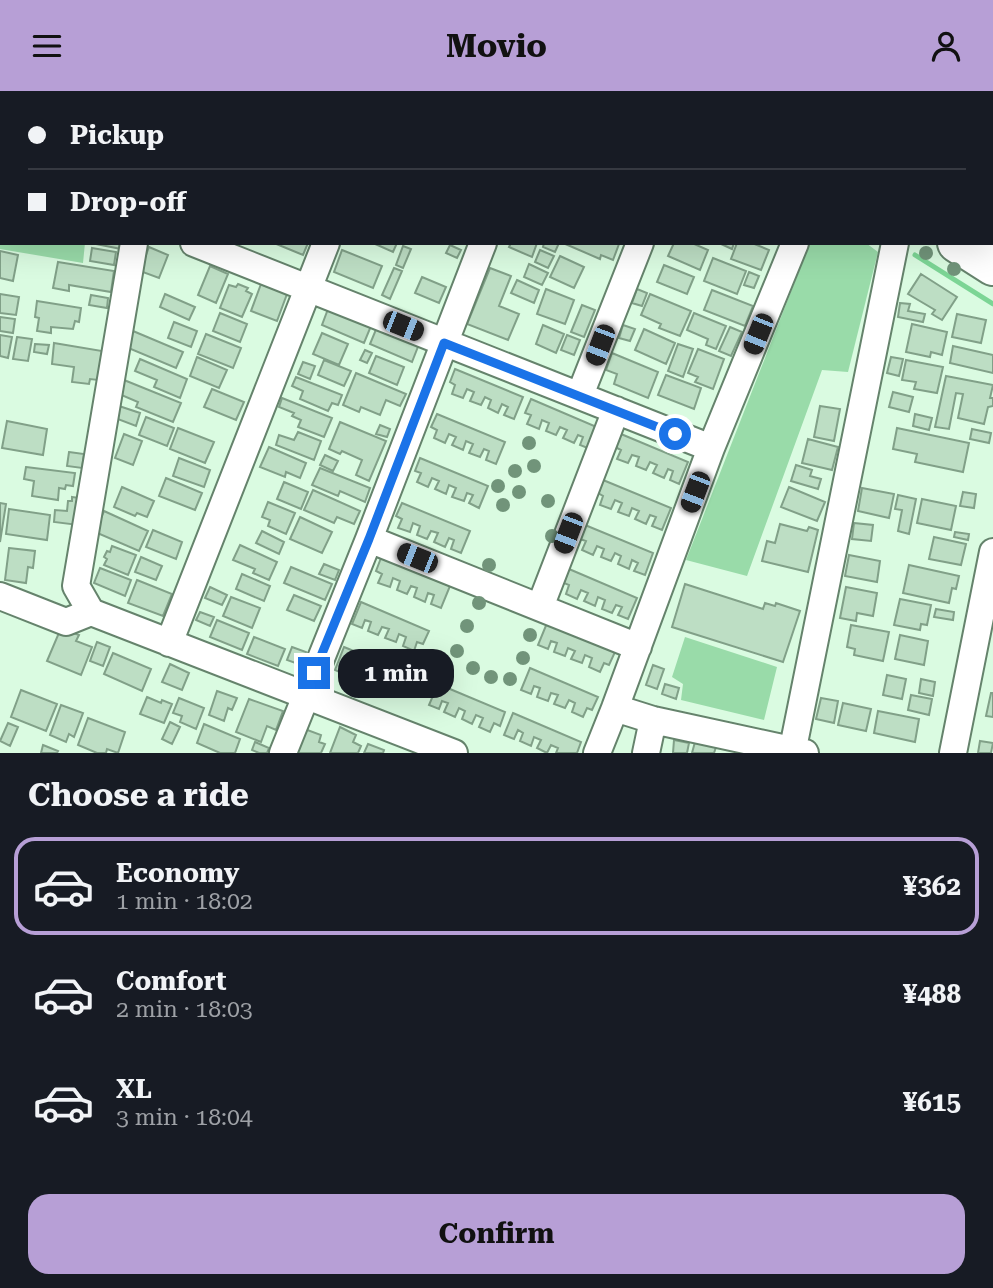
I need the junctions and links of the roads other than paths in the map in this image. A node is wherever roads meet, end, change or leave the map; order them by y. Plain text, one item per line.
1 (134, 245) edge
2 (200, 245) edge
3 (325, 245) edge
4 (482, 245) edge
5 (639, 245) edge
6 (794, 245) edge
7 (895, 245) edge
8 (960, 245) edge
9 (993, 266) edge
10 (309, 289) junction
11 (444, 343) junction
12 (580, 395) junction
13 (616, 410) junction
14 (711, 448) junction
15 (369, 539) junction
16 (993, 552) edge
17 (0, 596) edge
18 (540, 607) junction
19 (91, 612) junction
20 (169, 643) junction
21 (638, 647) junction
22 (305, 696) junction
23 (615, 708) junction
24 (653, 720) junction
25 (796, 752) edge
26 (283, 753) edge
27 (454, 753) edge
28 (597, 753) edge
29 (646, 753) edge
30 (953, 753) edge

1 - 19 street
2 - 10 street
3 - 10 street
4 - 11 street
5 - 12 street
6 - 14 street
7 - 25 street
8 - 9 highway
10 - 11 street
10 - 20 street
11 - 12 street
11 - 15 street
12 - 13 street
13 - 14 street
13 - 18 street
14 - 21 street
15 - 18 street
15 - 22 street
16 - 30 street
17 - 19 street
18 - 21 street
19 - 20 street
20 - 22 street
21 - 23 street
22 - 26 street
22 - 27 street
23 - 24 street
23 - 28 street
24 - 25 street
24 - 29 street

